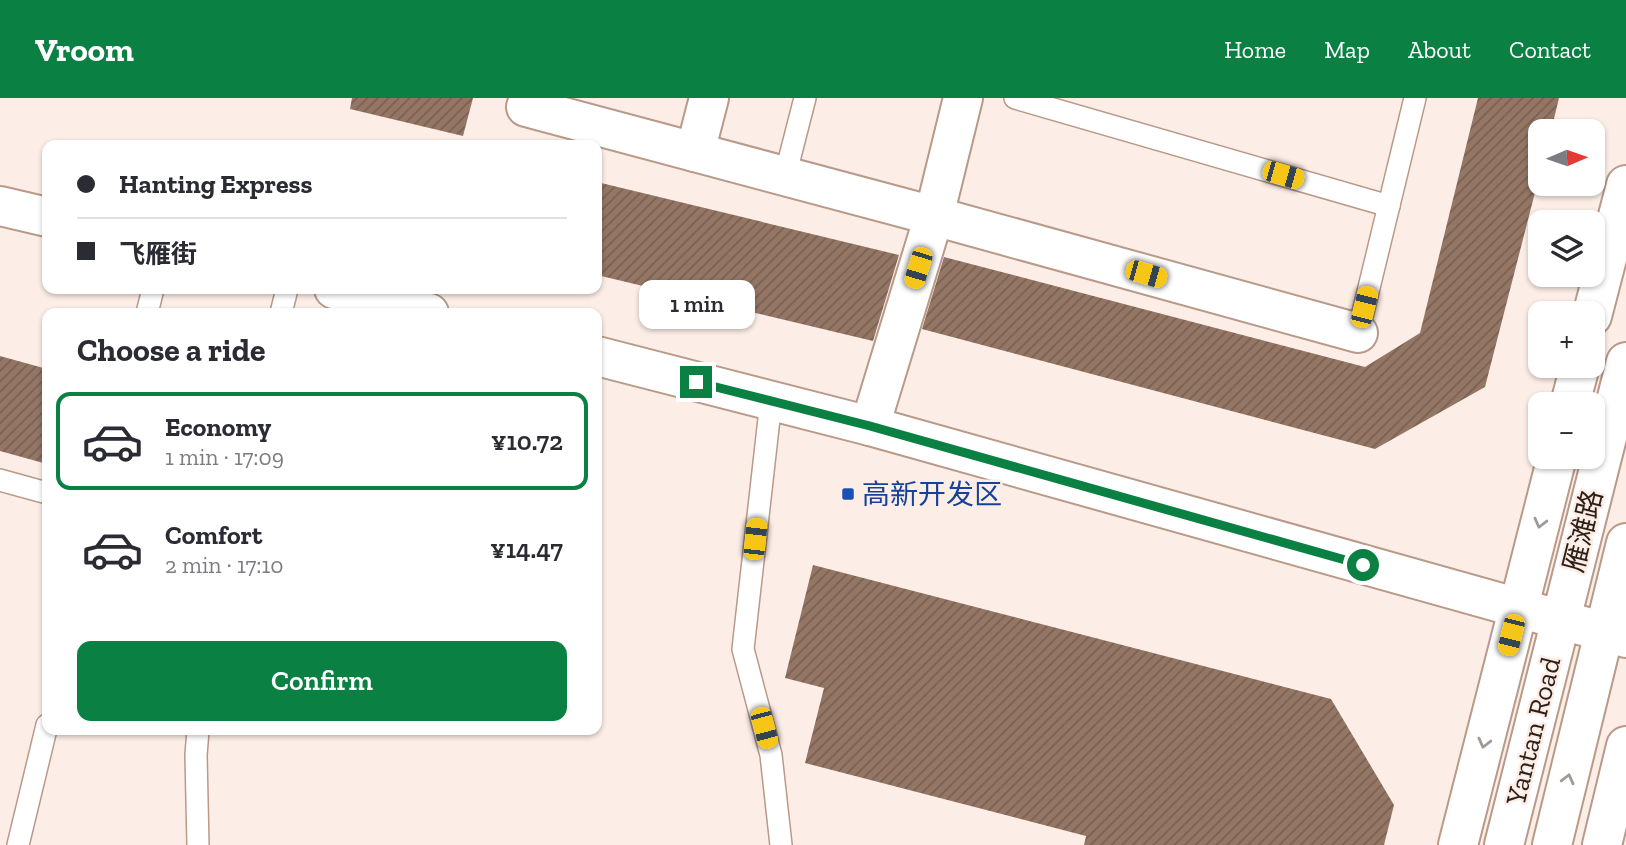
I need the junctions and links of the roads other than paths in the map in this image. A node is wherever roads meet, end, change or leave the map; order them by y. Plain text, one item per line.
1 (709, 98) edge
2 (805, 98) edge
3 (963, 98) edge
4 (1015, 98) edge
5 (1415, 98) edge
6 (526, 107) dead end
7 (581, 110) edge
8 (695, 152) junction
9 (785, 176) junction
10 (1626, 185) edge
11 (0, 205) edge
12 (1390, 206) junction
13 (42, 216) edge
14 (934, 216) junction
15 (354, 294) edge
16 (1596, 301) edge
17 (409, 308) edge
18 (1358, 333) joint
19 (602, 357) edge
20 (1626, 362) edge
21 (771, 401) junction
22 (870, 426) junction
23 (1554, 469) edge
24 (0, 480) edge
25 (42, 492) edge
26 (1626, 543) edge
27 (1518, 609) junction
28 (1562, 618) junction
29 (1615, 634) edge
30 (45, 735) edge
31 (198, 735) edge
32 (1626, 746) edge
33 (18, 845) edge
34 (198, 845) edge
35 (781, 845) edge
36 (1458, 845) edge
37 (1504, 845) edge
38 (1552, 845) edge
39 (1602, 845) edge

1 - 8 main road
2 - 9 lane
3 - 14 main road
4 - 12 lane
5 - 12 lane
6 - 7 main road
7 - 8 main road
8 - 9 main road
9 - 14 main road
10 - 16 main road
11 - 13 main road
12 - 18 lane
14 - 18 main road
14 - 22 main road
15 - 17 main road
19 - 21 main road
20 - 28 main road, 雁滩路
21 - 22 main road
21 - 35 lane
22 - 27 main road
23 -> 27 main road, Yantan Road
24 - 25 lane
26 - 29 main road, 雁滩路
27 - 28 main road
27 -> 36 main road, Yantan Road
28 - 29 main road
28 - 37 main road, Yantan Road
38 -> 29 main road, Yantan Road
30 - 33 lane
31 - 34 lane
32 - 39 main road

